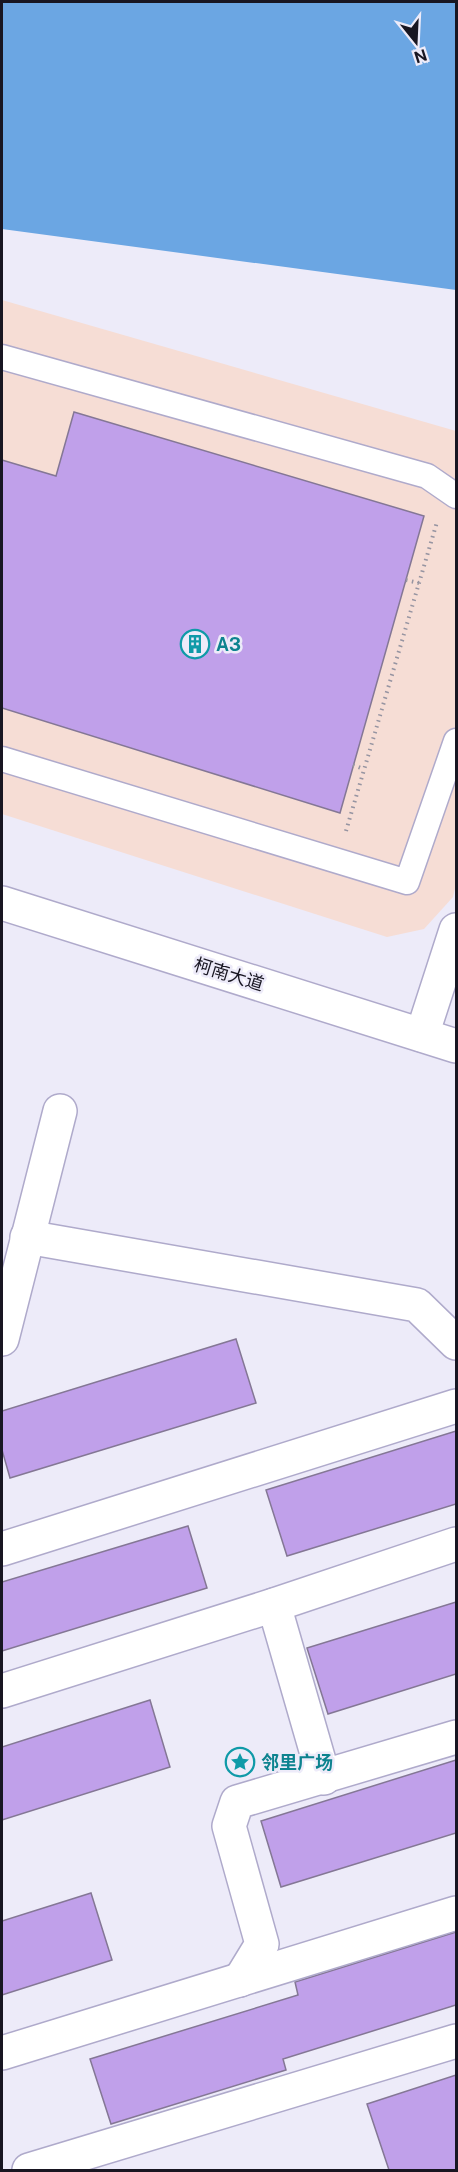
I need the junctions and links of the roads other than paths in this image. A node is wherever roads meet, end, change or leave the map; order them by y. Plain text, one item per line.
1 (2, 357) edge
2 (451, 493) edge
3 (456, 741) edge
4 (2, 759) edge
5 (2, 903) edge
6 (456, 930) edge
7 (422, 1035) junction
8 (456, 1046) edge
9 (60, 1111) dead end
10 (27, 1237) junction
11 (2, 1339) edge
12 (456, 1343) edge
13 (456, 1406) edge
14 (456, 1544) edge
15 (2, 1550) edge
16 (274, 1605) junction
17 (2, 1691) edge
18 (456, 1737) edge
19 (324, 1778) junction
20 (456, 1913) edge
21 (240, 1980) junction
22 (456, 2041) edge
23 (2, 2053) edge
24 (77, 2157) junction
25 (29, 2170) edge
26 (113, 2170) edge

1 - 2 lane
3 - 4 lane
5 - 7 street, 柯南大道
6 - 7 street
7 - 8 street, 柯南大道
9 - 10 street
10 - 11 street
10 - 12 street
13 - 15 street
14 - 16 street
16 - 17 street
16 - 19 street
18 - 19 street
19 - 21 street
20 - 21 street
21 - 23 street
22 - 24 street
24 - 25 street
24 - 26 street

